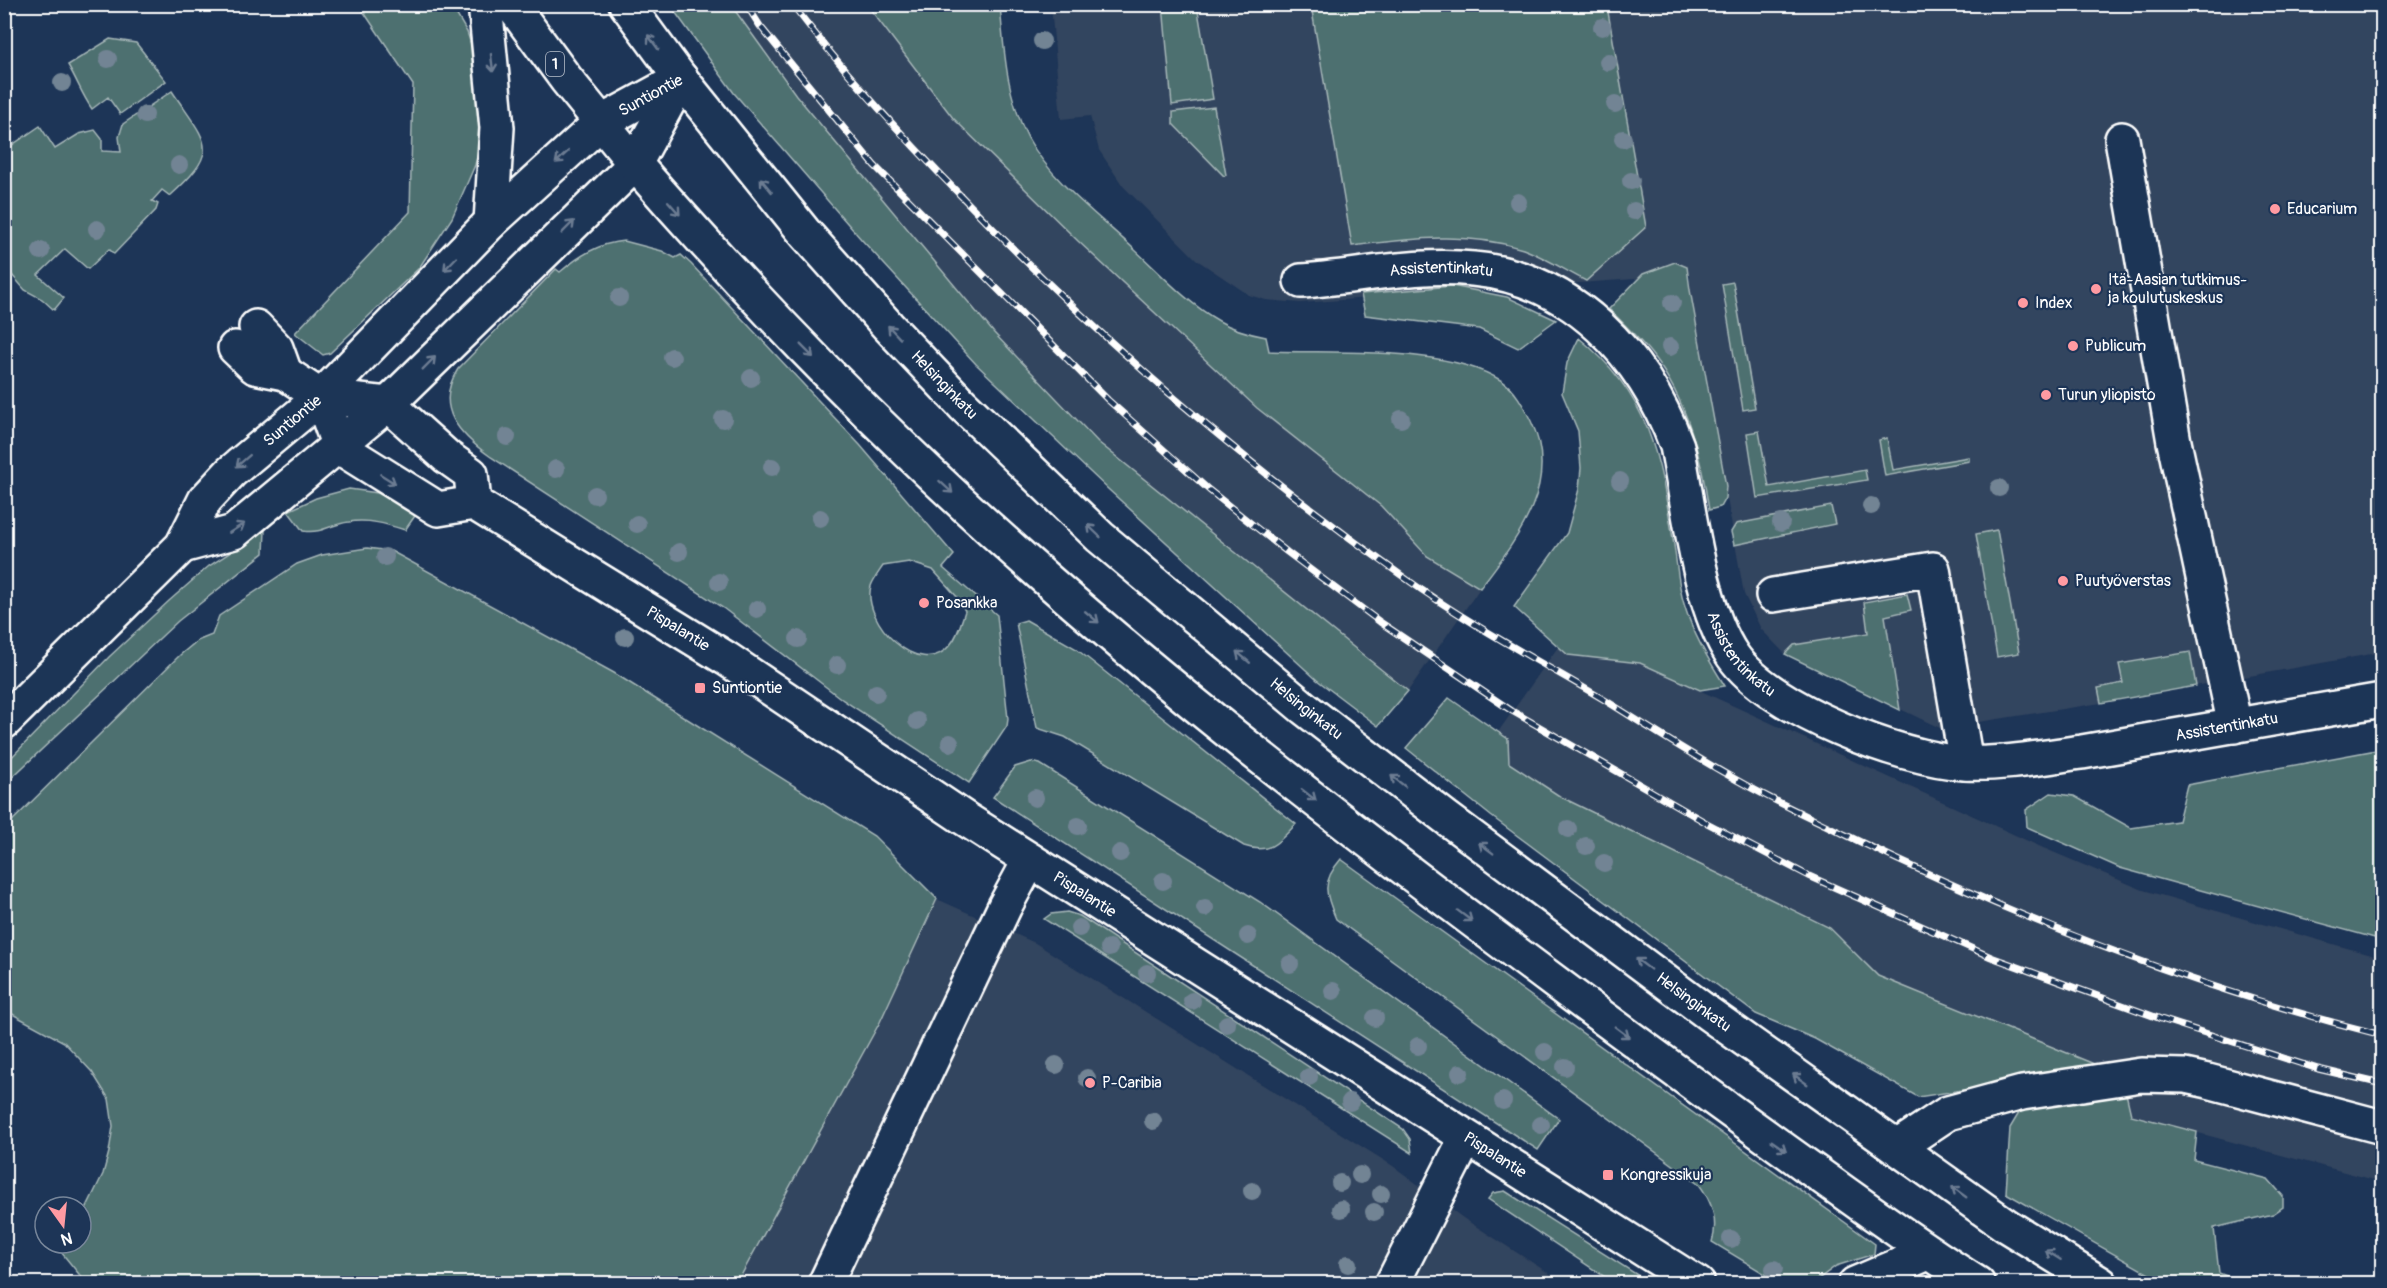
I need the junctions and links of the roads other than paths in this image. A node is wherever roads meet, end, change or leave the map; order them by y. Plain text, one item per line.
1 (485, 4) edge
2 (511, 4) edge
3 (626, 4) edge
4 (681, 79) junction
5 (600, 123) junction
6 (2122, 139) dead end
7 (635, 164) junction
8 (491, 222) junction
9 (1301, 281) dead end
10 (245, 337) dead end
11 (321, 398) junction
12 (388, 404) junction
13 (339, 447) junction
14 (474, 503) junction
15 (182, 546) junction
16 (1773, 595) dead end
17 (2382, 700) edge
18 (4, 722) edge
19 (2235, 726) junction
20 (1965, 763) junction
21 (1030, 860) junction
22 (2382, 1127) edge
23 (1466, 1138) junction
24 (1897, 1148) junction
25 (1928, 1253) junction
26 (825, 1284) edge
27 (1392, 1284) edge
28 (1698, 1284) edge
29 (1855, 1284) edge
30 (1978, 1284) edge
31 (2101, 1284) edge

1 -> 8 main road
2 - 5 main road, 1
4 -> 3 main road, Helsinginkatu
4 - 5 main road, Suntiontie
4 - 7 main road, Suntiontie
24 -> 4 main road, Helsinginkatu
5 - 7 main road, 1
5 -> 8 main road, Suntiontie
6 - 19 main road
12 -> 7 main road, Suntiontie
7 -> 25 main road
8 -> 11 main road, Suntiontie
9 - 20 main road, Assistentinkatu
10 - 11 main road
11 - 12 main road
11 - 13 main road
11 -> 15 main road, Suntiontie
12 - 13 main road, Suntiontie
12 - 14 main road
13 -> 14 main road
15 -> 13 main road, Suntiontie
14 - 21 main road, Pispalantie
15 - 18 main road, Suntiontie
16 - 20 main road
17 - 19 main road, Assistentinkatu
19 - 20 main road, Assistentinkatu
21 - 23 main road, Pispalantie
21 - 26 main road
22 - 24 main road
23 - 27 main road
23 - 28 main road, Pispalantie
31 -> 24 main road, Helsinginkatu
25 - 29 main road
25 - 30 main road

